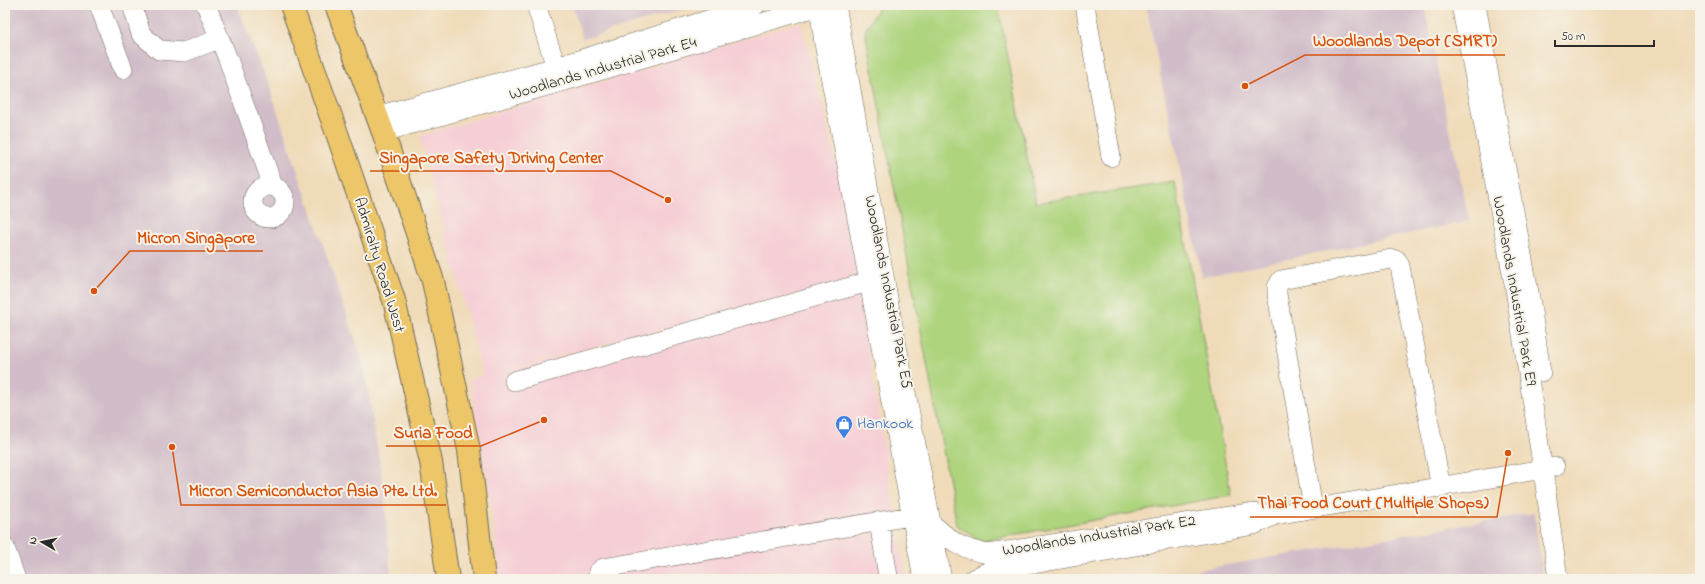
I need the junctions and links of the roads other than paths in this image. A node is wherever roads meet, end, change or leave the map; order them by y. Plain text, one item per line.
1 (99, 5) edge
2 (132, 5) edge
3 (206, 5) edge
4 (291, 5) edge
5 (336, 5) edge
6 (536, 5) edge
7 (756, 5) edge
8 (824, 5) edge
9 (1086, 5) edge
10 (1469, 6) edge
11 (779, 11) edge
12 (688, 35) junction
13 (219, 39) junction
14 (123, 69) dead end
15 (559, 75) junction
16 (380, 124) junction
17 (1111, 157) dead end
18 (273, 186) dead end
19 (868, 282) junction
20 (514, 381) dead end
21 (1549, 469) junction
22 (1441, 488) junction
23 (1313, 508) junction
24 (1275, 515) junction
25 (911, 516) junction
26 (931, 519) junction
27 (879, 522) junction
28 (5, 548) edge
29 (16, 579) edge
30 (448, 579) edge
31 (484, 579) edge
32 (598, 579) edge
33 (886, 579) edge
34 (923, 579) edge
35 (942, 579) edge
36 (973, 579) edge
37 (1558, 579) edge
38 (1570, 579) edge

1 - 14 street
2 - 13 street
3 - 13 street
4 - 30 main road, Admiralty Road West
5 - 16 main road
6 - 15 street
7 - 12 street, Woodlands Industrial Park E4
8 - 11 street, Woodlands Industrial Park E4
8 - 19 street, Woodlands Industrial Park E5
8 - 26 street, Woodlands Industrial Park E5
9 - 17 street
10 - 21 street, Woodlands Industrial Park E9
11 - 12 street, Woodlands Industrial Park E4
12 - 15 street, Woodlands Industrial Park E4
13 - 18 street
15 - 16 street, Woodlands Industrial Park E4
16 - 31 main road
19 - 20 street
19 - 25 street, Woodlands Industrial Park E5
21 - 22 street, Woodlands Industrial Park E2
21 - 37 street, Woodlands Industrial Park E9
21 - 38 street, Woodlands Industrial Park E9
22 - 23 street, Woodlands Industrial Park E2
22 - 23 street
23 - 24 street, Woodlands Industrial Park E2
24 - 26 street, Woodlands Industrial Park E2
24 - 36 street, Woodlands Industrial Park E2
25 - 26 street
25 - 27 street
25 - 34 street, Woodlands Industrial Park E5
26 - 35 street, Woodlands Industrial Park E5
27 - 32 street
27 - 33 street
28 - 29 street

